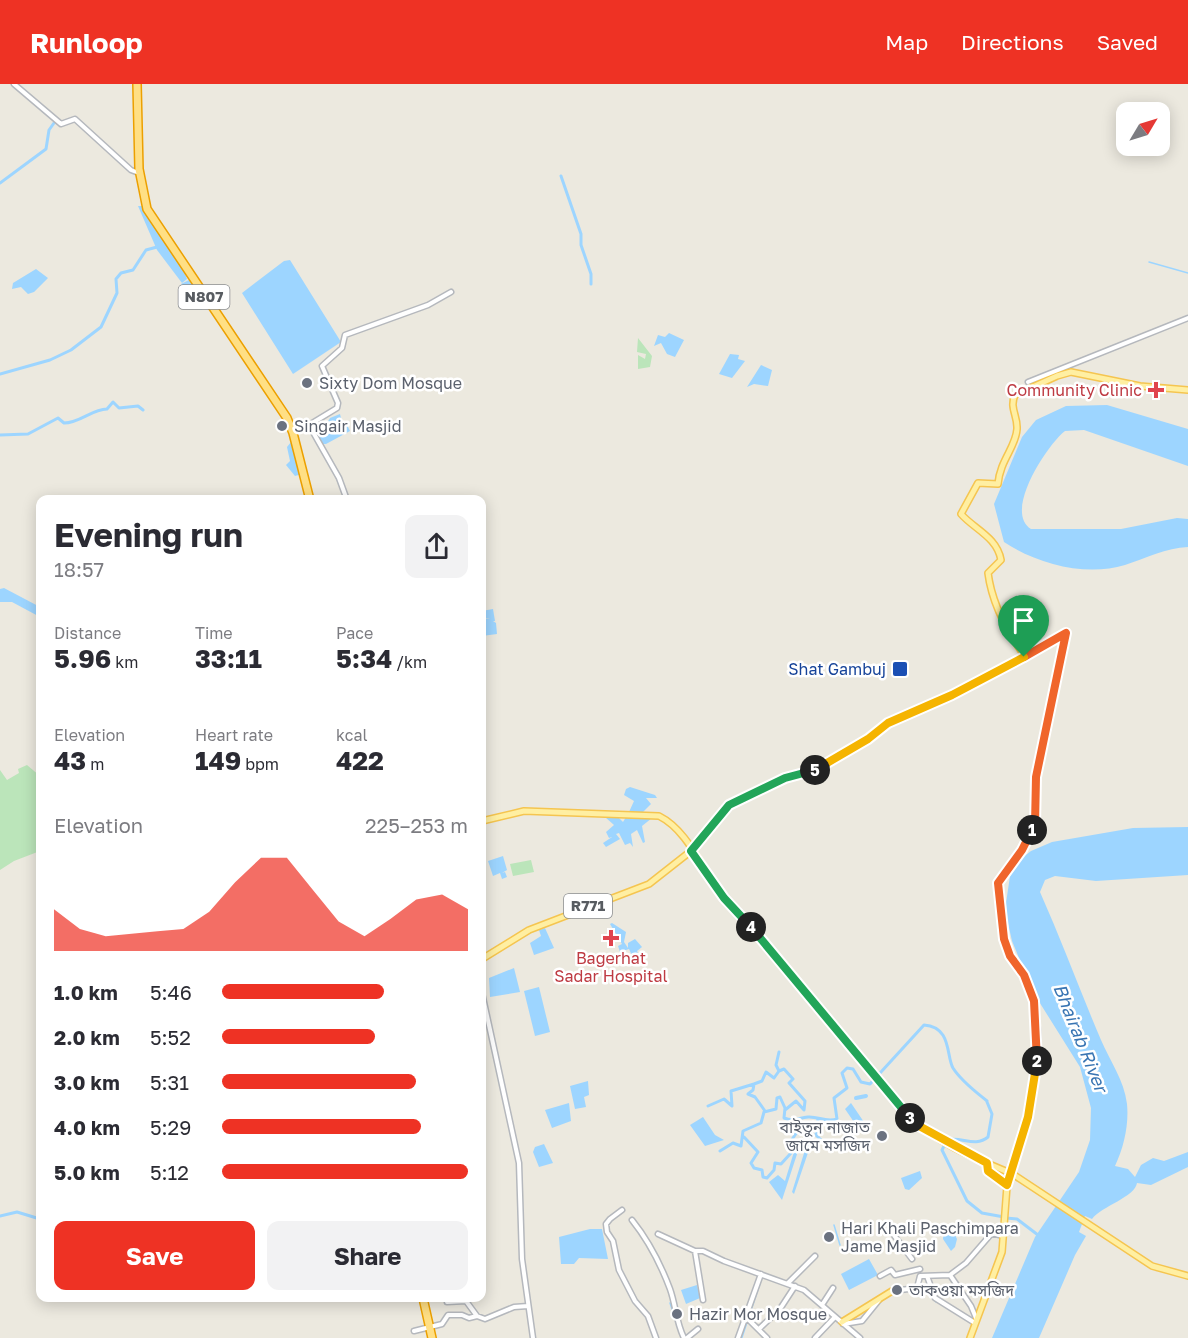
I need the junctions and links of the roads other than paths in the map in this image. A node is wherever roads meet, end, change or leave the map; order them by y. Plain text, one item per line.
1 (14, 84) edge
2 (137, 84) edge
3 (139, 173) junction
4 (451, 292) dead end
5 (1188, 318) edge
6 (1028, 382) dead end
7 (1188, 390) edge
8 (309, 425) junction
9 (292, 431) junction
10 (309, 495) edge
11 (345, 495) edge
12 (1024, 657) junction
13 (486, 820) edge
14 (691, 851) junction
15 (486, 957) edge
16 (486, 1014) edge
17 (987, 1163) junction
18 (1007, 1185) junction
19 (622, 1210) dead end
20 (632, 1220) dead end
21 (890, 1230) dead end
22 (658, 1234) dead end
23 (1003, 1236) junction
24 (695, 1251) junction
25 (815, 1256) dead end
26 (912, 1259) dead end
27 (920, 1269) dead end
28 (761, 1274) junction
29 (926, 1275) junction
30 (879, 1276) dead end
31 (1188, 1276) edge
32 (788, 1283) junction
33 (795, 1286) junction
34 (833, 1288) dead end
35 (892, 1291) junction
36 (703, 1300) dead end
37 (424, 1302) edge
38 (467, 1302) edge
39 (822, 1305) junction
40 (528, 1306) junction
41 (477, 1316) junction
42 (747, 1317) junction
43 (836, 1317) junction
44 (976, 1321) junction
45 (842, 1323) junction
46 (430, 1326) junction
47 (760, 1328) junction
48 (698, 1329) dead end
49 (414, 1331) dead end
50 (432, 1338) edge
51 (533, 1338) edge
52 (656, 1338) edge
53 (686, 1338) edge
54 (738, 1338) edge
55 (767, 1338) edge
56 (815, 1338) edge
57 (860, 1338) edge
58 (970, 1338) edge

1 - 3 street
2 - 3 highway, N807
3 - 9 highway, N807
4 - 8 street
5 - 6 street
7 - 12 main road
8 - 9 street
8 - 11 street
9 - 10 highway, N807
12 - 14 main road, R771
12 - 18 street
13 - 14 main road
14 - 15 main road, R771
14 - 17 main road
16 - 40 street
17 - 18 main road
17 - 31 main road
18 - 23 main road
19 - 52 street
20 - 53 street
21 - 26 street
22 - 24 street
23 - 29 street
23 - 44 main road
24 - 28 street
24 - 36 street
25 - 32 street
27 - 30 street
28 - 32 street
28 - 42 street
29 - 35 street
29 - 44 street
29 - 44 street
32 - 33 street
33 - 39 street
33 - 47 street
34 - 39 street
35 - 45 main road
35 - 45 street
37 - 46 highway
38 - 41 street
39 - 43 street
40 - 41 street
40 - 51 street
41 - 46 street
42 - 47 street
42 - 54 street
43 - 45 street
43 - 56 street
44 - 58 main road
45 - 57 street
46 - 49 street
46 - 50 highway
47 - 55 street
48 - 53 street

